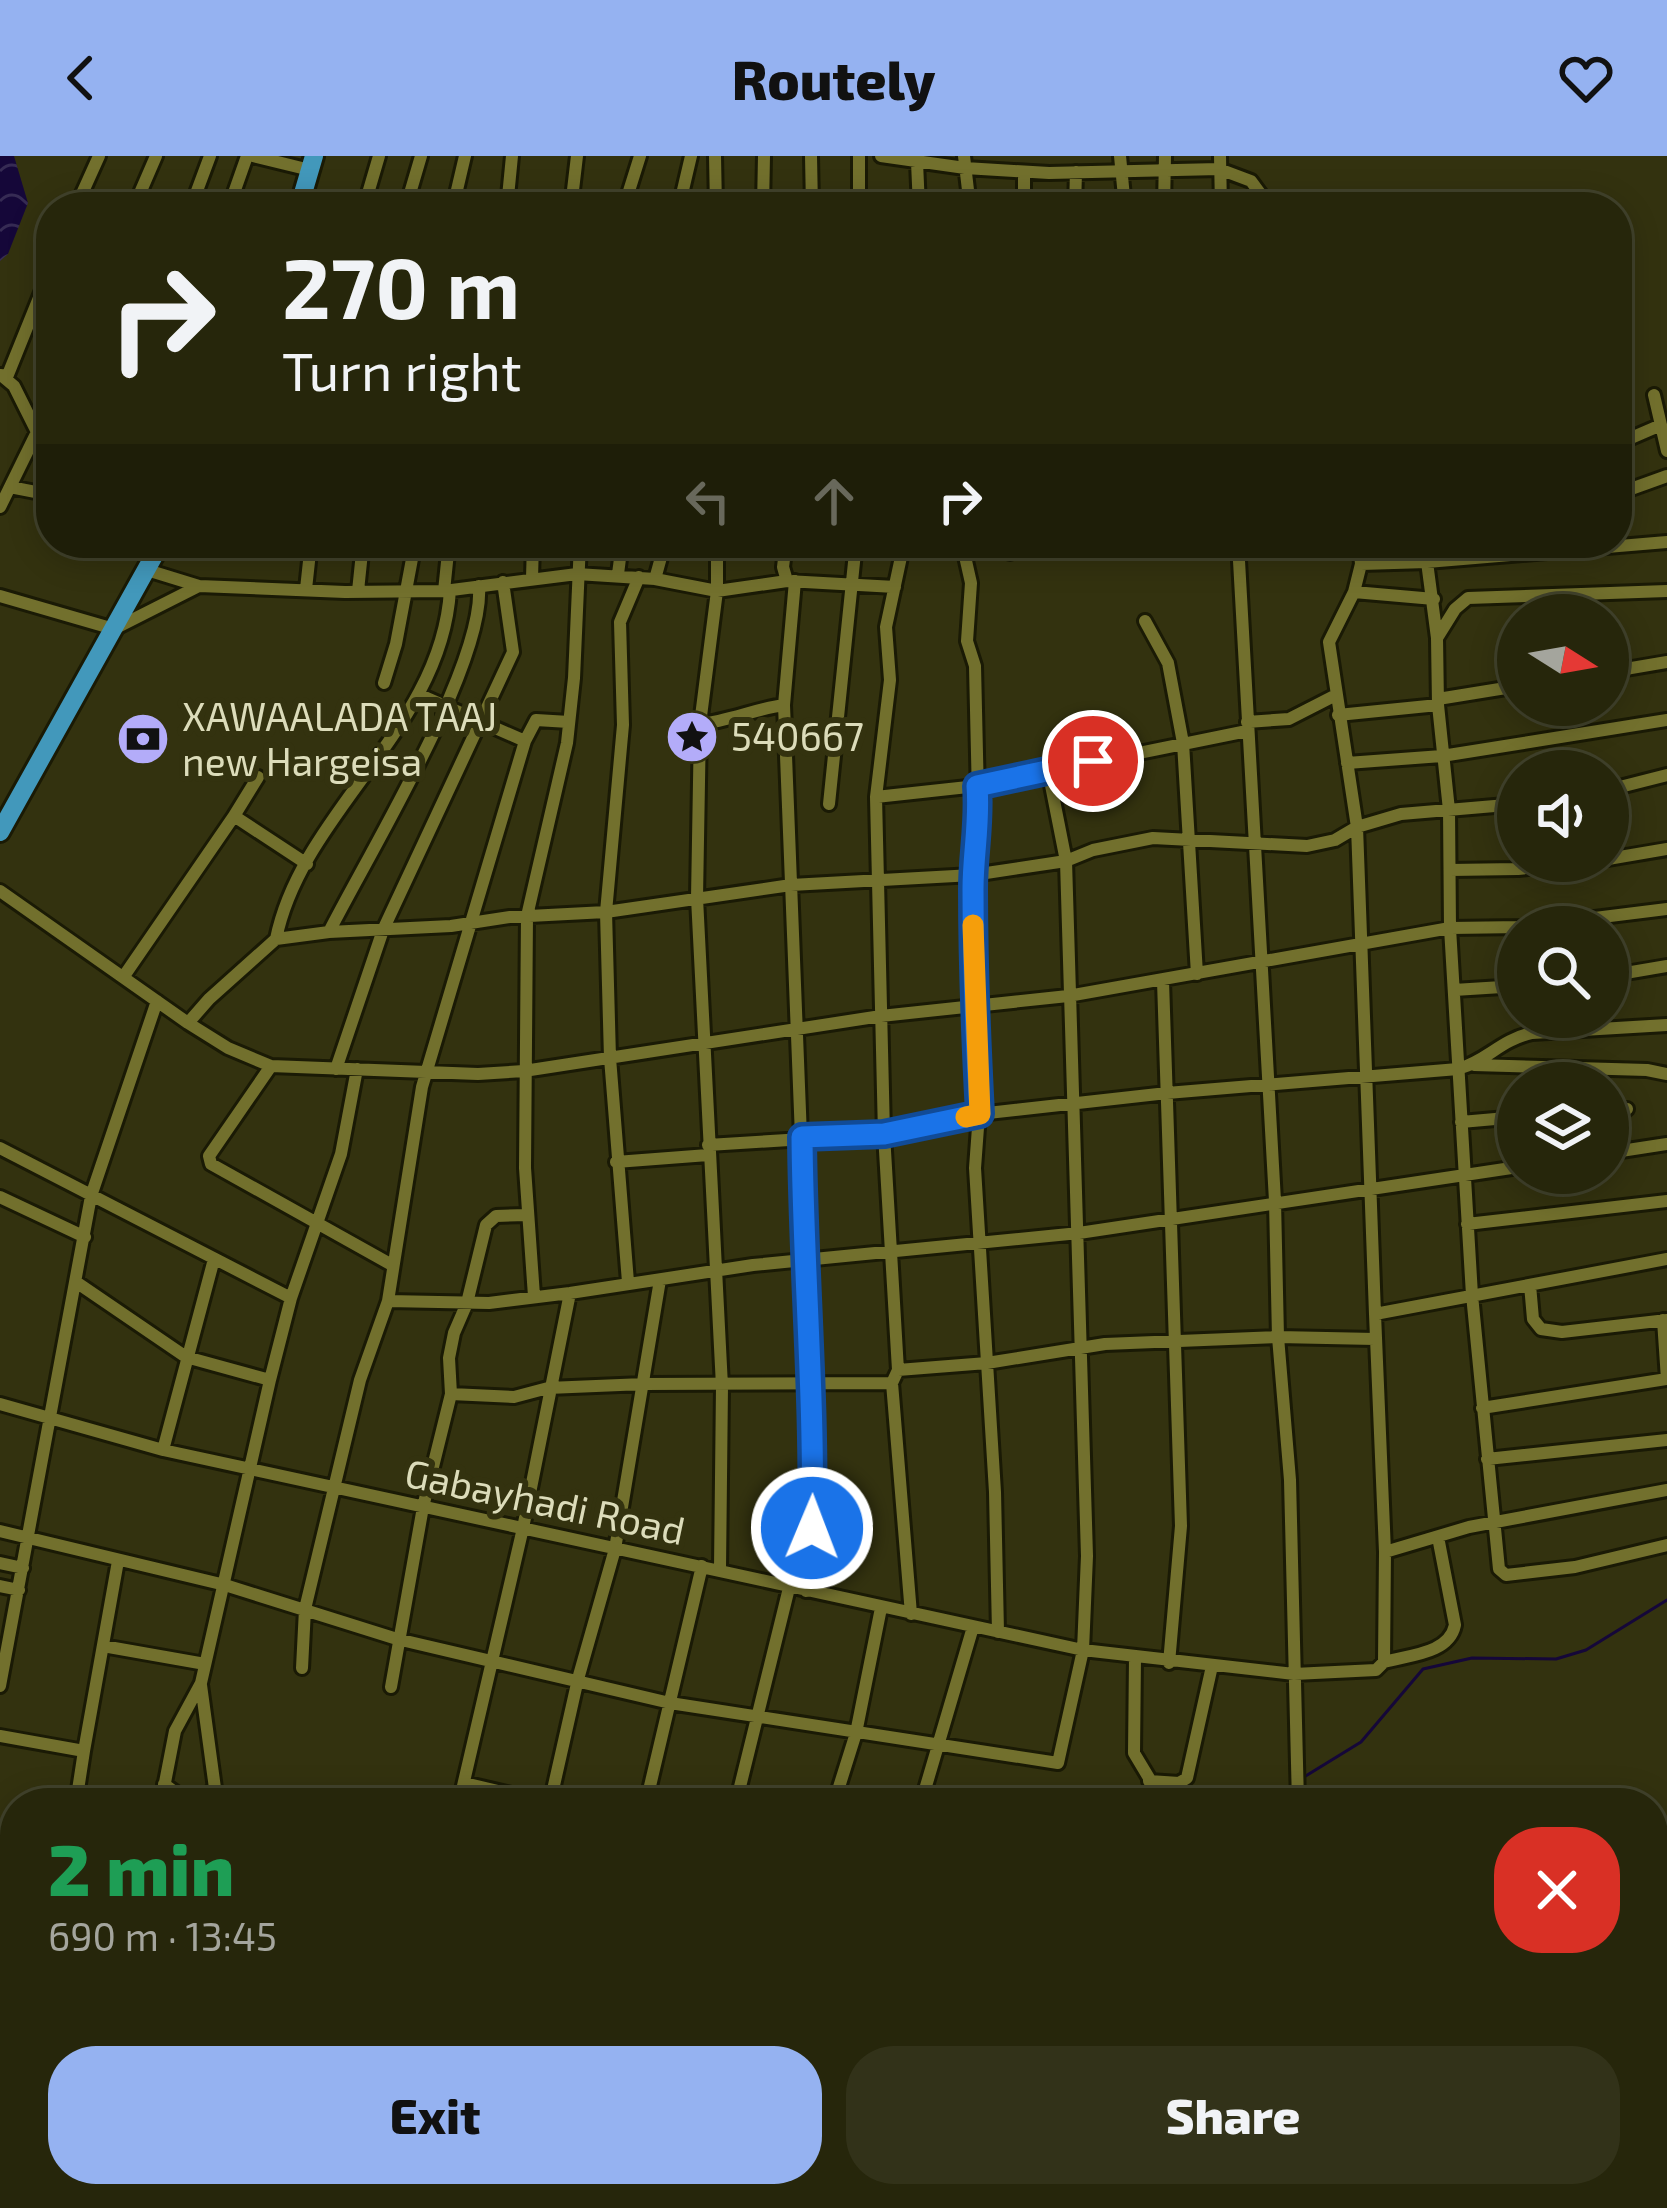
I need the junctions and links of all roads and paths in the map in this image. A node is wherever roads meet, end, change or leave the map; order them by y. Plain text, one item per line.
1 (99, 156) edge
2 (156, 156) edge
3 (210, 156) edge
4 (250, 156) edge
5 (379, 156) edge
6 (421, 156) edge
7 (465, 156) edge
8 (512, 156) edge
9 (578, 156) edge
10 (640, 156) edge
11 (691, 156) edge
12 (715, 156) edge
13 (764, 156) edge
14 (812, 156) edge
15 (859, 156) edge
16 (881, 156) edge
17 (1048, 156) edge
18 (1120, 156) edge
19 (1165, 156) edge
20 (912, 160) edge
21 (965, 162) edge
22 (312, 163) edge
23 (998, 163) edge
24 (1220, 163) edge
25 (1024, 172) junction
26 (1076, 172) junction
27 (1124, 172) junction
28 (1049, 173) junction
29 (1166, 173) junction
30 (83, 192) edge
31 (140, 192) edge
32 (197, 192) edge
33 (235, 192) edge
34 (304, 192) edge
35 (368, 192) edge
36 (410, 192) edge
37 (457, 192) edge
38 (508, 192) edge
39 (573, 192) edge
40 (629, 192) edge
41 (683, 192) edge
42 (716, 192) edge
43 (764, 192) edge
44 (812, 192) edge
45 (859, 192) edge
46 (917, 192) edge
47 (968, 192) edge
48 (1024, 192) edge
49 (1075, 192) edge
50 (1125, 192) edge
51 (1165, 192) edge
52 (1259, 192) edge
53 (36, 302) edge
54 (3, 376) edge
55 (1654, 395) dead end
56 (36, 423) edge
57 (1661, 425) junction
58 (1632, 438) edge
59 (36, 447) edge
60 (1667, 451) edge
61 (1667, 476) edge
62 (10, 487) junction
63 (1632, 489) edge
64 (36, 493) edge
65 (0, 507) edge
66 (1667, 542) edge
67 (1632, 545) edge
68 (153, 558) edge
69 (309, 558) edge
70 (361, 558) edge
71 (412, 558) edge
72 (448, 558) edge
73 (533, 558) edge
74 (579, 558) edge
75 (620, 558) edge
76 (661, 558) edge
77 (717, 558) edge
78 (784, 558) edge
79 (855, 558) edge
80 (901, 558) edge
81 (965, 558) edge
82 (1239, 558) edge
83 (1360, 558) edge
84 (1463, 558) edge
85 (1450, 559) joint
86 (1427, 562) junction
87 (1361, 564) junction
88 (147, 570) junction
89 (577, 574) junction
90 (618, 574) junction
91 (639, 577) junction
92 (532, 578) junction
93 (656, 579) junction
94 (791, 581) junction
95 (503, 582) junction
96 (852, 584) junction
97 (199, 586) junction
98 (479, 586) junction
99 (895, 587) junction
100 (306, 590) junction
101 (447, 590) junction
102 (358, 591) junction
103 (717, 591) junction
104 (1667, 591) edge
105 (1354, 592) junction
106 (405, 593) junction
107 (0, 596) edge
108 (1433, 599) junction
109 (1145, 621) dead end
110 (114, 629) junction
111 (1437, 638) junction
112 (1667, 662) edge
113 (1629, 668) edge
114 (384, 683) dead end
115 (1497, 690) edge
116 (420, 695) junction
117 (1334, 696) junction
118 (1438, 702) junction
119 (446, 704) junction
120 (784, 705) junction
121 (1338, 715) junction
122 (481, 720) junction
123 (1667, 720) edge
124 (569, 722) junction
125 (700, 724) junction
126 (1247, 727) junction
127 (525, 741) junction
128 (1183, 743) junction
129 (1442, 756) junction
130 (1347, 763) junction
131 (1048, 770) junction
132 (1667, 775) edge
133 (258, 777) dead end
134 (1629, 785) edge
135 (977, 786) junction
136 (877, 797) junction
137 (829, 804) dead end
138 (1497, 806) edge
139 (1449, 810) junction
140 (235, 816) junction
141 (1357, 827) junction
142 (0, 832) edge
143 (1187, 837) junction
144 (1257, 845) junction
145 (1667, 849) edge
146 (1629, 855) edge
147 (1066, 861) junction
148 (307, 864) junction
149 (1497, 869) edge
150 (1450, 870) junction
151 (973, 875) junction
152 (877, 879) junction
153 (791, 885) junction
154 (0, 891) edge
155 (697, 898) junction
156 (1667, 909) edge
157 (606, 912) junction
158 (527, 916) junction
159 (472, 923) junction
160 (1450, 928) junction
161 (383, 930) junction
162 (328, 932) junction
163 (276, 939) junction
164 (1361, 944) junction
165 (1261, 960) junction
166 (1667, 966) edge
167 (1629, 972) edge
168 (1197, 974) junction
169 (124, 976) junction
170 (1163, 981) junction
171 (1497, 987) edge
172 (1454, 990) junction
173 (1068, 996) junction
174 (157, 1001) junction
175 (977, 1009) junction
176 (881, 1016) junction
177 (188, 1024) junction
178 (1667, 1025) edge
179 (797, 1029) junction
180 (702, 1044) junction
181 (610, 1058) junction
182 (271, 1066) junction
183 (1466, 1067) junction
184 (336, 1069) junction
185 (357, 1069) junction
186 (524, 1071) junction
187 (426, 1072) junction
188 (1667, 1074) edge
189 (1365, 1077) junction
190 (1269, 1085) junction
191 (1167, 1093) junction
192 (1076, 1104) junction
193 (980, 1114) junction
194 (1497, 1118) edge
195 (1461, 1121) junction
196 (884, 1134) junction
197 (802, 1137) junction
198 (1667, 1144) edge
199 (0, 1148) edge
200 (708, 1150) junction
201 (1629, 1150) edge
202 (616, 1162) junction
203 (1497, 1170) edge
204 (1464, 1176) junction
205 (1372, 1187) junction
206 (91, 1196) junction
207 (0, 1197) edge
208 (1275, 1201) junction
209 (1667, 1202) edge
210 (527, 1215) junction
211 (1173, 1220) junction
212 (317, 1222) junction
213 (1467, 1223) junction
214 (1079, 1233) junction
215 (85, 1237) junction
216 (978, 1243) junction
217 (894, 1251) junction
218 (214, 1259) junction
219 (1667, 1259) edge
220 (802, 1261) junction
221 (392, 1264) junction
222 (713, 1271) junction
223 (660, 1280) junction
224 (76, 1282) junction
225 (628, 1282) junction
226 (1530, 1285) junction
227 (570, 1293) junction
228 (1472, 1294) junction
229 (534, 1296) junction
230 (291, 1298) junction
231 (388, 1301) junction
232 (467, 1303) junction
233 (1376, 1314) junction
234 (1665, 1320) edge
235 (1278, 1337) junction
236 (1375, 1339) junction
237 (1176, 1341) junction
238 (1082, 1348) junction
239 (186, 1357) junction
240 (987, 1363) junction
241 (895, 1376) junction
242 (1667, 1379) edge
243 (270, 1380) junction
244 (808, 1381) junction
245 (644, 1384) junction
246 (722, 1386) junction
247 (548, 1388) junction
248 (451, 1394) junction
249 (0, 1404) edge
250 (1482, 1408) junction
251 (51, 1421) junction
252 (1667, 1440) edge
253 (163, 1450) junction
254 (1487, 1459) junction
255 (249, 1468) junction
256 (334, 1488) junction
257 (1667, 1490) edge
258 (423, 1507) junction
259 (1492, 1523) junction
260 (523, 1528) junction
261 (0, 1532) edge
262 (1438, 1537) junction
263 (28, 1538) junction
264 (1667, 1545) edge
265 (615, 1549) junction
266 (1385, 1552) junction
267 (118, 1561) junction
268 (0, 1564) edge
269 (702, 1566) junction
270 (23, 1568) junction
271 (720, 1569) junction
272 (225, 1585) junction
273 (0, 1586) edge
274 (789, 1588) junction
275 (19, 1590) junction
276 (806, 1591) junction
277 (881, 1608) junction
278 (305, 1609) junction
279 (911, 1614) junction
280 (973, 1627) junction
281 (998, 1632) junction
282 (398, 1639) junction
283 (104, 1646) junction
284 (1083, 1650) junction
285 (1135, 1658) junction
286 (490, 1661) junction
287 (1384, 1662) junction
288 (2, 1663) edge
289 (1169, 1663) junction
290 (206, 1664) junction
291 (1211, 1666) junction
292 (302, 1668) dead end
293 (1294, 1674) junction
294 (578, 1679) junction
295 (201, 1683) junction
296 (0, 1686) edge
297 (391, 1687) dead end
298 (670, 1702) junction
299 (758, 1719) junction
300 (856, 1733) junction
301 (0, 1736) edge
302 (939, 1746) junction
303 (84, 1751) junction
304 (1149, 1780) junction
305 (464, 1783) junction
306 (164, 1784) junction
307 (78, 1788) edge
308 (163, 1788) edge
309 (169, 1788) edge
310 (215, 1788) edge
311 (463, 1788) edge
312 (486, 1788) edge
313 (553, 1788) edge
314 (650, 1788) edge
315 (740, 1788) edge
316 (839, 1788) edge
317 (926, 1788) edge
318 (1154, 1788) edge
319 (1298, 1788) edge

1 - 30 street
2 - 31 street
3 - 32 street
4 - 22 street
4 - 33 street
5 - 35 street
6 - 36 street
7 - 37 street
8 - 38 street
9 - 39 street
10 - 40 street
11 - 41 street
12 - 42 street
13 - 43 street
14 - 44 street
15 - 45 street
16 - 20 street
17 - 28 street
18 - 27 street
19 - 29 street
20 - 21 street
20 - 46 street
21 - 23 street
21 - 47 street
22 - 34 highway
23 - 25 street
24 - 29 street
24 - 52 street
25 - 28 street
25 - 48 street
26 - 27 street
26 - 28 street
26 - 49 street
27 - 29 street
27 - 50 street
29 - 51 street
53 - 54 street
54 - 56 street
55 - 57 street
57 - 58 street
57 - 60 street
59 - 62 street
61 - 63 street
62 - 64 street
62 - 65 street
66 - 67 street
68 - 88 highway
69 - 100 street
70 - 102 street
71 - 106 street
72 - 101 street
73 - 92 street
74 - 89 street
75 - 90 street
76 - 93 street
77 - 103 street
78 - 94 street
79 - 96 street
80 - 99 street
81 - 135 street
82 - 126 street
83 - 87 street
84 - 85 street
85 - 86 street
86 - 87 street
86 - 108 street
87 - 105 street
88 - 97 street
88 - 110 highway
89 - 90 street
89 - 92 street
89 - 124 street
90 - 91 street
91 - 93 street
91 - 157 street
92 - 95 street
93 - 103 street
94 - 96 street
94 - 103 street
94 - 120 street
95 - 98 street
95 - 122 street
96 - 99 street
96 - 137 street
97 - 100 street
97 - 110 street
98 - 101 street
98 - 119 street
99 - 136 street
100 - 102 street
101 - 106 street
101 - 116 street
102 - 106 street
103 - 125 street
104 - 111 street
105 - 108 street
105 - 117 street
106 - 114 street
107 - 110 street
108 - 111 street
109 - 128 street
110 - 142 highway
111 - 118 street
112 - 113 street
115 - 118 street
116 - 119 street
116 - 148 street
117 - 121 street
117 - 126 street
118 - 121 street
118 - 129 street
119 - 122 street
119 - 162 street
120 - 125 street
120 - 153 street
121 - 130 street
122 - 127 street
122 - 161 street
123 - 129 street
124 - 127 street
124 - 158 street
125 - 155 street
126 - 128 street
126 - 144 street
127 - 159 street
128 - 131 street
128 - 143 street
129 - 130 street
129 - 139 street
130 - 141 street
131 - 135 street
131 - 147 street
132 - 134 street
133 - 140 street
135 - 136 street
135 - 151 street
136 - 152 street
138 - 139 street
139 - 141 street
139 - 150 street
140 - 148 street
140 - 169 street
141 - 144 street
141 - 164 street
143 - 144 street
143 - 147 street
143 - 168 street
144 - 165 street
145 - 146 street
147 - 151 street
147 - 173 street
148 - 163 street
149 - 150 street
150 - 160 street
151 - 152 street
151 - 175 street
152 - 153 street
152 - 176 street
153 - 155 street
153 - 179 street
154 - 169 street
155 - 157 street
155 - 180 street
156 - 160 street
157 - 158 street
157 - 181 street
158 - 159 street
158 - 186 street
159 - 161 street
159 - 187 street
160 - 164 street
160 - 172 street
161 - 162 street
161 - 184 street
162 - 163 street
163 - 177 street
164 - 165 street
164 - 189 street
165 - 168 street
165 - 190 street
166 - 167 street
168 - 170 street
169 - 174 street
170 - 173 street
170 - 191 street
171 - 172 street
172 - 183 street
173 - 175 street
173 - 192 street
174 - 177 street
174 - 206 street
175 - 176 street
175 - 193 street
176 - 179 street
176 - 196 street
177 - 182 street
178 - 183 street
179 - 180 street
179 - 197 street
180 - 181 street
180 - 200 street
181 - 186 street
181 - 202 street
182 - 184 street
182 - 212 street
183 - 188 street
183 - 189 street
183 - 195 street
184 - 185 street
185 - 187 street
185 - 212 street
186 - 187 street
186 - 210 street
187 - 221 street
189 - 190 street
189 - 205 street
190 - 191 street
190 - 208 street
191 - 192 street
191 - 211 street
192 - 193 street
192 - 214 street
193 - 196 street
193 - 216 street
194 - 195 street
195 - 204 street
196 - 197 street
196 - 217 street
197 - 200 street
197 - 220 street
198 - 201 street
199 - 206 street
200 - 202 street
200 - 222 street
202 - 225 street
203 - 204 street
204 - 205 street
204 - 213 street
205 - 208 street
205 - 233 street
206 - 215 street
206 - 218 street
207 - 215 street
208 - 211 street
208 - 235 street
209 - 213 street
210 - 229 street
210 - 232 street
211 - 214 street
211 - 237 street
212 - 221 street
212 - 230 street
213 - 228 street
214 - 216 street
214 - 238 street
215 - 224 street
216 - 217 street
216 - 240 street
217 - 220 street
217 - 241 street
218 - 230 street
218 - 239 street
219 - 226 street
220 - 222 street
220 - 244 street
221 - 231 street
222 - 223 street
222 - 246 street
223 - 225 street
223 - 245 street
224 - 239 street
224 - 251 street
225 - 227 street
226 - 228 street
226 - 234 street
227 - 229 street
227 - 247 street
228 - 233 street
228 - 250 street
229 - 232 street
230 - 243 street
231 - 232 street
231 - 256 street
232 - 248 street
233 - 236 street
234 - 242 street
235 - 236 street
235 - 237 street
235 - 293 street
236 - 266 street
237 - 238 street
237 - 289 street
238 - 240 street
238 - 284 street
239 - 243 street
239 - 253 street
240 - 241 street
240 - 281 street
241 - 244 street
241 - 279 street
242 - 250 street
243 - 255 street
244 - 246 street
244 - 276 street
245 - 246 street
245 - 247 street
245 - 265 street
246 - 271 street
247 - 248 street
247 - 260 street
248 - 258 street
249 - 251 street, Gabayhadi Road
250 - 254 street
251 - 253 street, Gabayhadi Road
251 - 263 street
252 - 254 street
253 - 255 street, Gabayhadi Road
254 - 259 street
255 - 256 street, Gabayhadi Road
255 - 272 street
256 - 258 street, Gabayhadi Road
256 - 278 street
257 - 259 street
258 - 260 street, Gabayhadi Road
258 - 282 street
259 - 262 street
259 - 264 street
260 - 265 street, Gabayhadi Road
260 - 286 street
261 - 263 street
262 - 266 street
262 - 287 street, Gabayhadi Road
263 - 267 street
263 - 270 street
265 - 269 street, Gabayhadi Road
265 - 294 street
266 - 287 street
267 - 272 street
267 - 283 street
268 - 270 street
269 - 271 street, Gabayhadi Road
269 - 298 street
270 - 275 street
271 - 274 street, Gabayhadi Road
272 - 278 street
272 - 290 street
273 - 275 street
274 - 276 street, Gabayhadi Road
274 - 299 street
275 - 288 street
276 - 277 street, Gabayhadi Road
277 - 279 street, Gabayhadi Road
277 - 300 street
278 - 282 street
278 - 292 street
279 - 280 street, Gabayhadi Road
280 - 281 street, Gabayhadi Road
280 - 302 street
281 - 284 street, Gabayhadi Road
282 - 286 street
282 - 297 street
283 - 290 street
283 - 303 street
284 - 285 street, Gabayhadi Road
284 - 302 street
285 - 289 street, Gabayhadi Road
285 - 304 street
286 - 294 street
286 - 305 street
287 - 293 street, Gabayhadi Road
288 - 296 street
289 - 291 street, Gabayhadi Road
290 - 295 street
291 - 293 street, Gabayhadi Road
291 - 304 street
293 - 319 street
294 - 298 street
294 - 313 street
295 - 306 street
295 - 310 street
298 - 299 street
298 - 314 street
299 - 300 street
299 - 315 street
300 - 302 street
300 - 316 street
301 - 303 street
302 - 317 street
303 - 307 street
304 - 318 street
305 - 311 street
305 - 312 street
306 - 308 street
306 - 309 street

